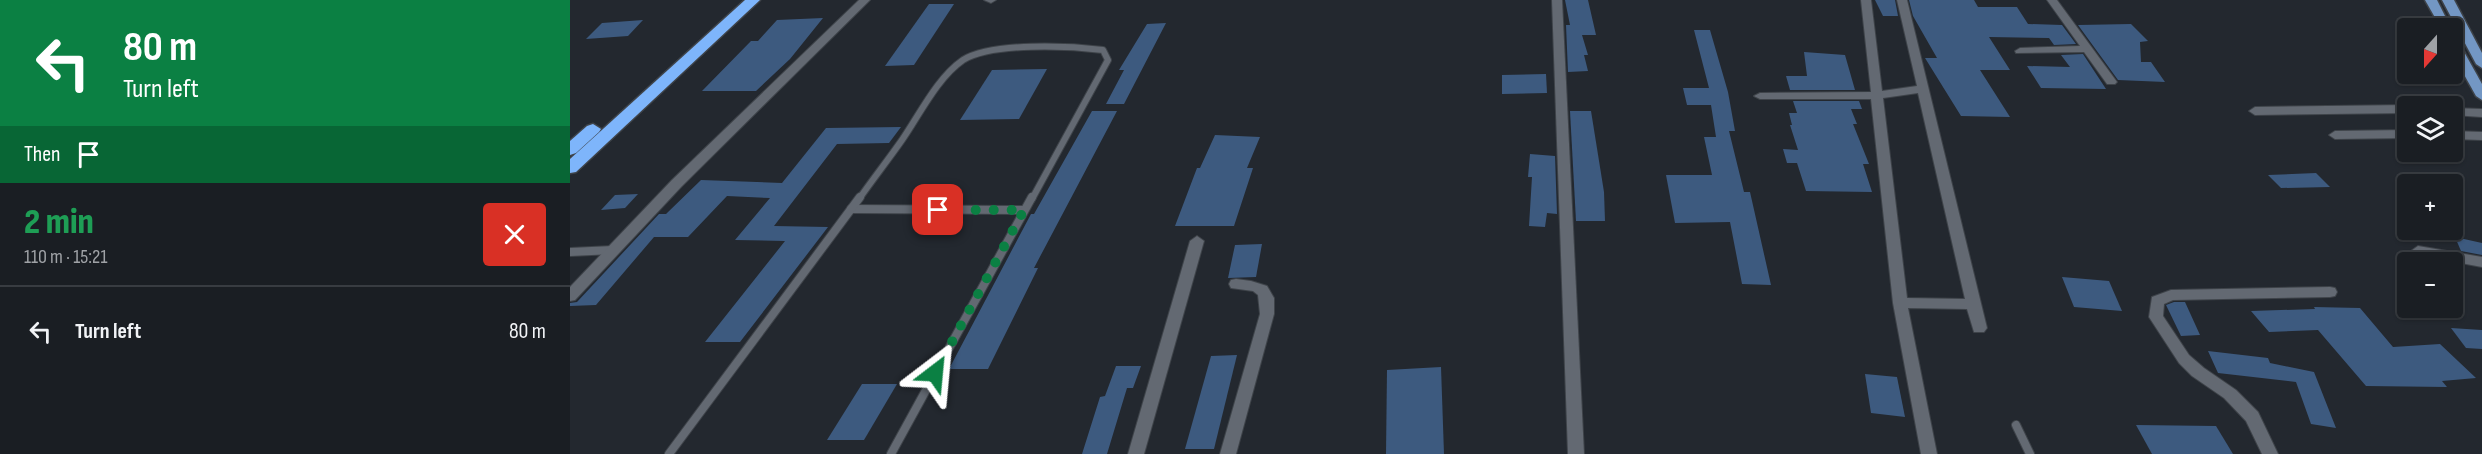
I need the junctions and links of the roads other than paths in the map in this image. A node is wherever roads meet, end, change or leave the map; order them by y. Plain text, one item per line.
1 (740, 0) edge
2 (753, 0) edge
3 (865, 0) edge
4 (1557, 0) edge
5 (1866, 0) edge
6 (1902, 0) edge
7 (2052, 0) edge
8 (2431, 0) edge
9 (2448, 0) edge
10 (2441, 18) edge
11 (2087, 49) junction
12 (2020, 51) dead end
13 (2463, 61) edge
14 (2481, 61) edge
15 (2111, 82) dead end
16 (1923, 89) junction
17 (1877, 95) junction
18 (1760, 96) dead end
19 (2482, 96) edge
20 (2397, 110) edge
21 (2255, 111) dead end
22 (2463, 112) edge
23 (2482, 113) edge
24 (2397, 134) edge
25 (2335, 135) dead end
26 (2463, 135) edge
27 (2482, 136) edge
28 (570, 150) edge
29 (570, 168) edge
30 (851, 209) junction
31 (1024, 210) junction
32 (1197, 241) dead end
33 (613, 250) junction
34 (2418, 251) dead end
35 (570, 252) edge
36 (2482, 262) edge
37 (1236, 284) dead end
38 (2330, 292) dead end
39 (570, 296) edge
40 (1900, 303) junction
41 (1974, 304) junction
42 (1979, 328) dead end
43 (2016, 425) dead end
44 (669, 454) edge
45 (891, 454) edge
46 (1136, 454) edge
47 (1228, 454) edge
48 (1576, 454) edge
49 (1929, 454) edge
50 (2030, 454) edge
51 (2270, 454) edge

1 - 28 highway
2 - 29 highway
3 - 33 street
4 - 48 street
5 - 17 street
6 - 16 street
7 - 11 street
8 - 10 main road
9 - 14 main road
11 - 12 street
11 - 15 street
13 - 19 main road
16 - 17 street
16 - 41 street
17 - 18 street
17 - 40 street
20 - 21 street
22 - 23 street
24 - 25 street
26 - 27 street
30 - 31 lane
30 - 31 lane
30 - 44 lane
31 - 45 lane
32 - 46 street
33 - 35 lane
33 - 39 street
34 - 36 street
37 - 47 street
38 - 51 street
40 - 41 street
40 - 49 street
41 - 42 street
43 - 50 lane

